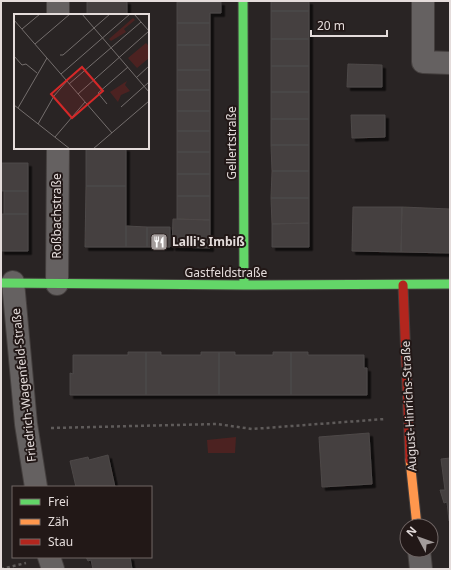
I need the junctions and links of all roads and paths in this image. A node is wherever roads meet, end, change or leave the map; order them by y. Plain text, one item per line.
1 (58, 1) edge
2 (243, 1) edge
3 (423, 1) edge
4 (58, 14) edge
5 (450, 62) edge
6 (58, 149) edge
7 (7, 282) edge
8 (57, 284) junction
9 (450, 284) edge
10 (244, 285) junction
11 (403, 285) junction
12 (409, 417) junction
13 (26, 424) junction
14 (36, 486) edge
15 (416, 518) edge
16 (50, 558) edge
17 (420, 558) edge
18 (53, 569) edge
19 (421, 569) edge

1 - 4 street
2 - 10 street, Gellertstraße
3 - 5 street
6 - 8 street, Roßbachstraße
7 - 8 street, Gastfeldstraße
7 - 13 street, Friedrich-Wagenfeld-Straße
8 - 10 street, Gastfeldstraße
9 - 11 street, Gastfeldstraße
10 - 11 street, Gastfeldstraße
11 - 12 street, August-Hinrichs-Straße
12 - 13 path
12 - 15 street, August-Hinrichs-Straße
13 - 14 street, Friedrich-Wagenfeld-Straße
16 - 18 street
17 - 19 street

